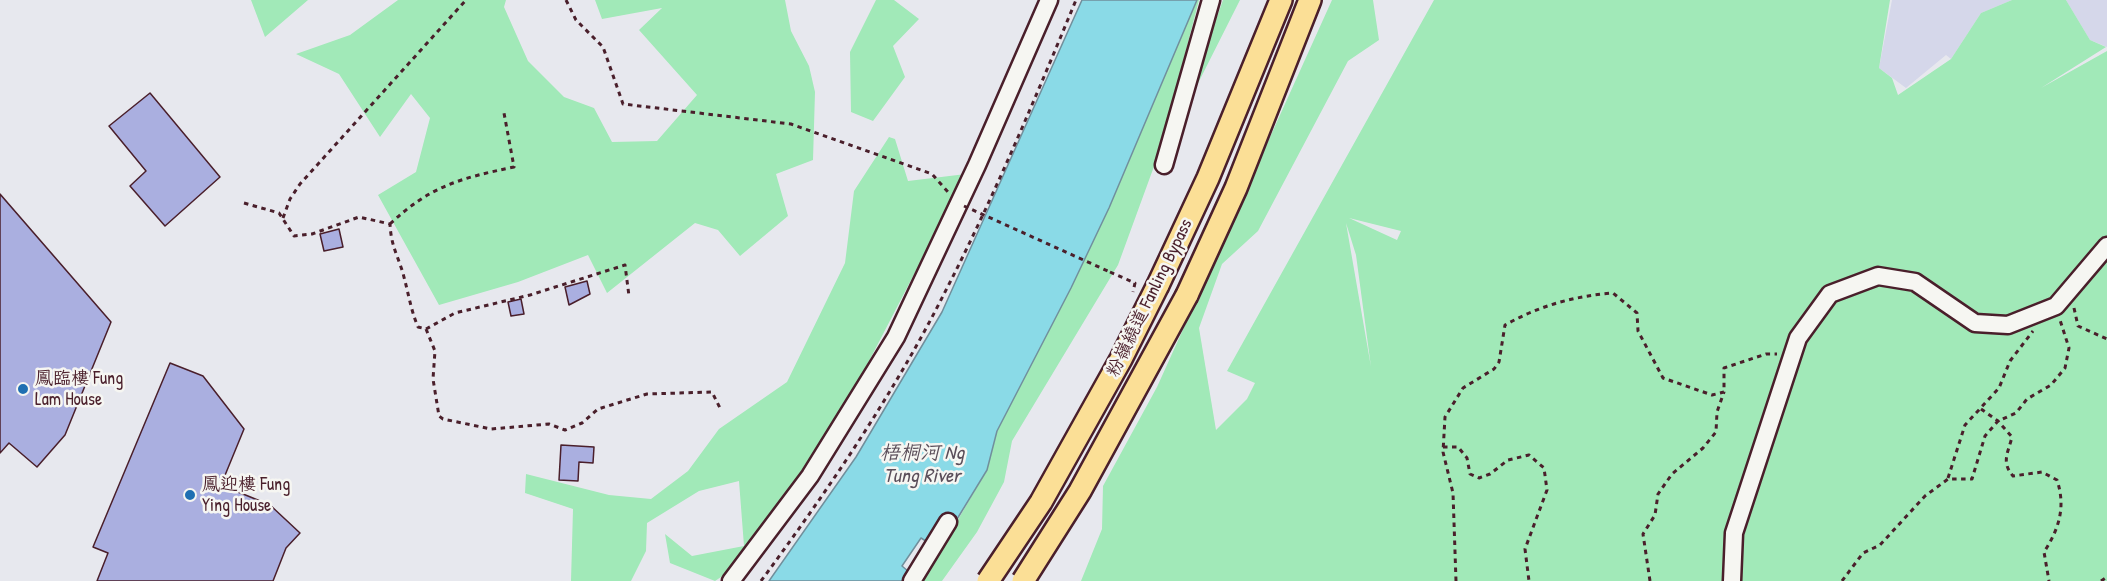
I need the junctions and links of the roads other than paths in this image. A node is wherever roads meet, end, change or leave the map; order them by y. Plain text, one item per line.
1 (1049, 0) edge
2 (1211, 0) edge
3 (1281, 0) edge
4 (1310, 0) edge
5 (1164, 165) dead end
6 (2107, 246) edge
7 (948, 522) dead end
8 (731, 581) edge
9 (912, 581) edge
10 (988, 581) edge
11 (1023, 581) edge
12 (1732, 581) edge

1 - 8 lane
2 - 5 lane
3 - 10 main road, 粉嶺繞道 Fanling Bypass, bridge
4 - 11 main road, 粉嶺繞道 Fanling Bypass, bridge
6 - 12 lane
7 - 9 lane

